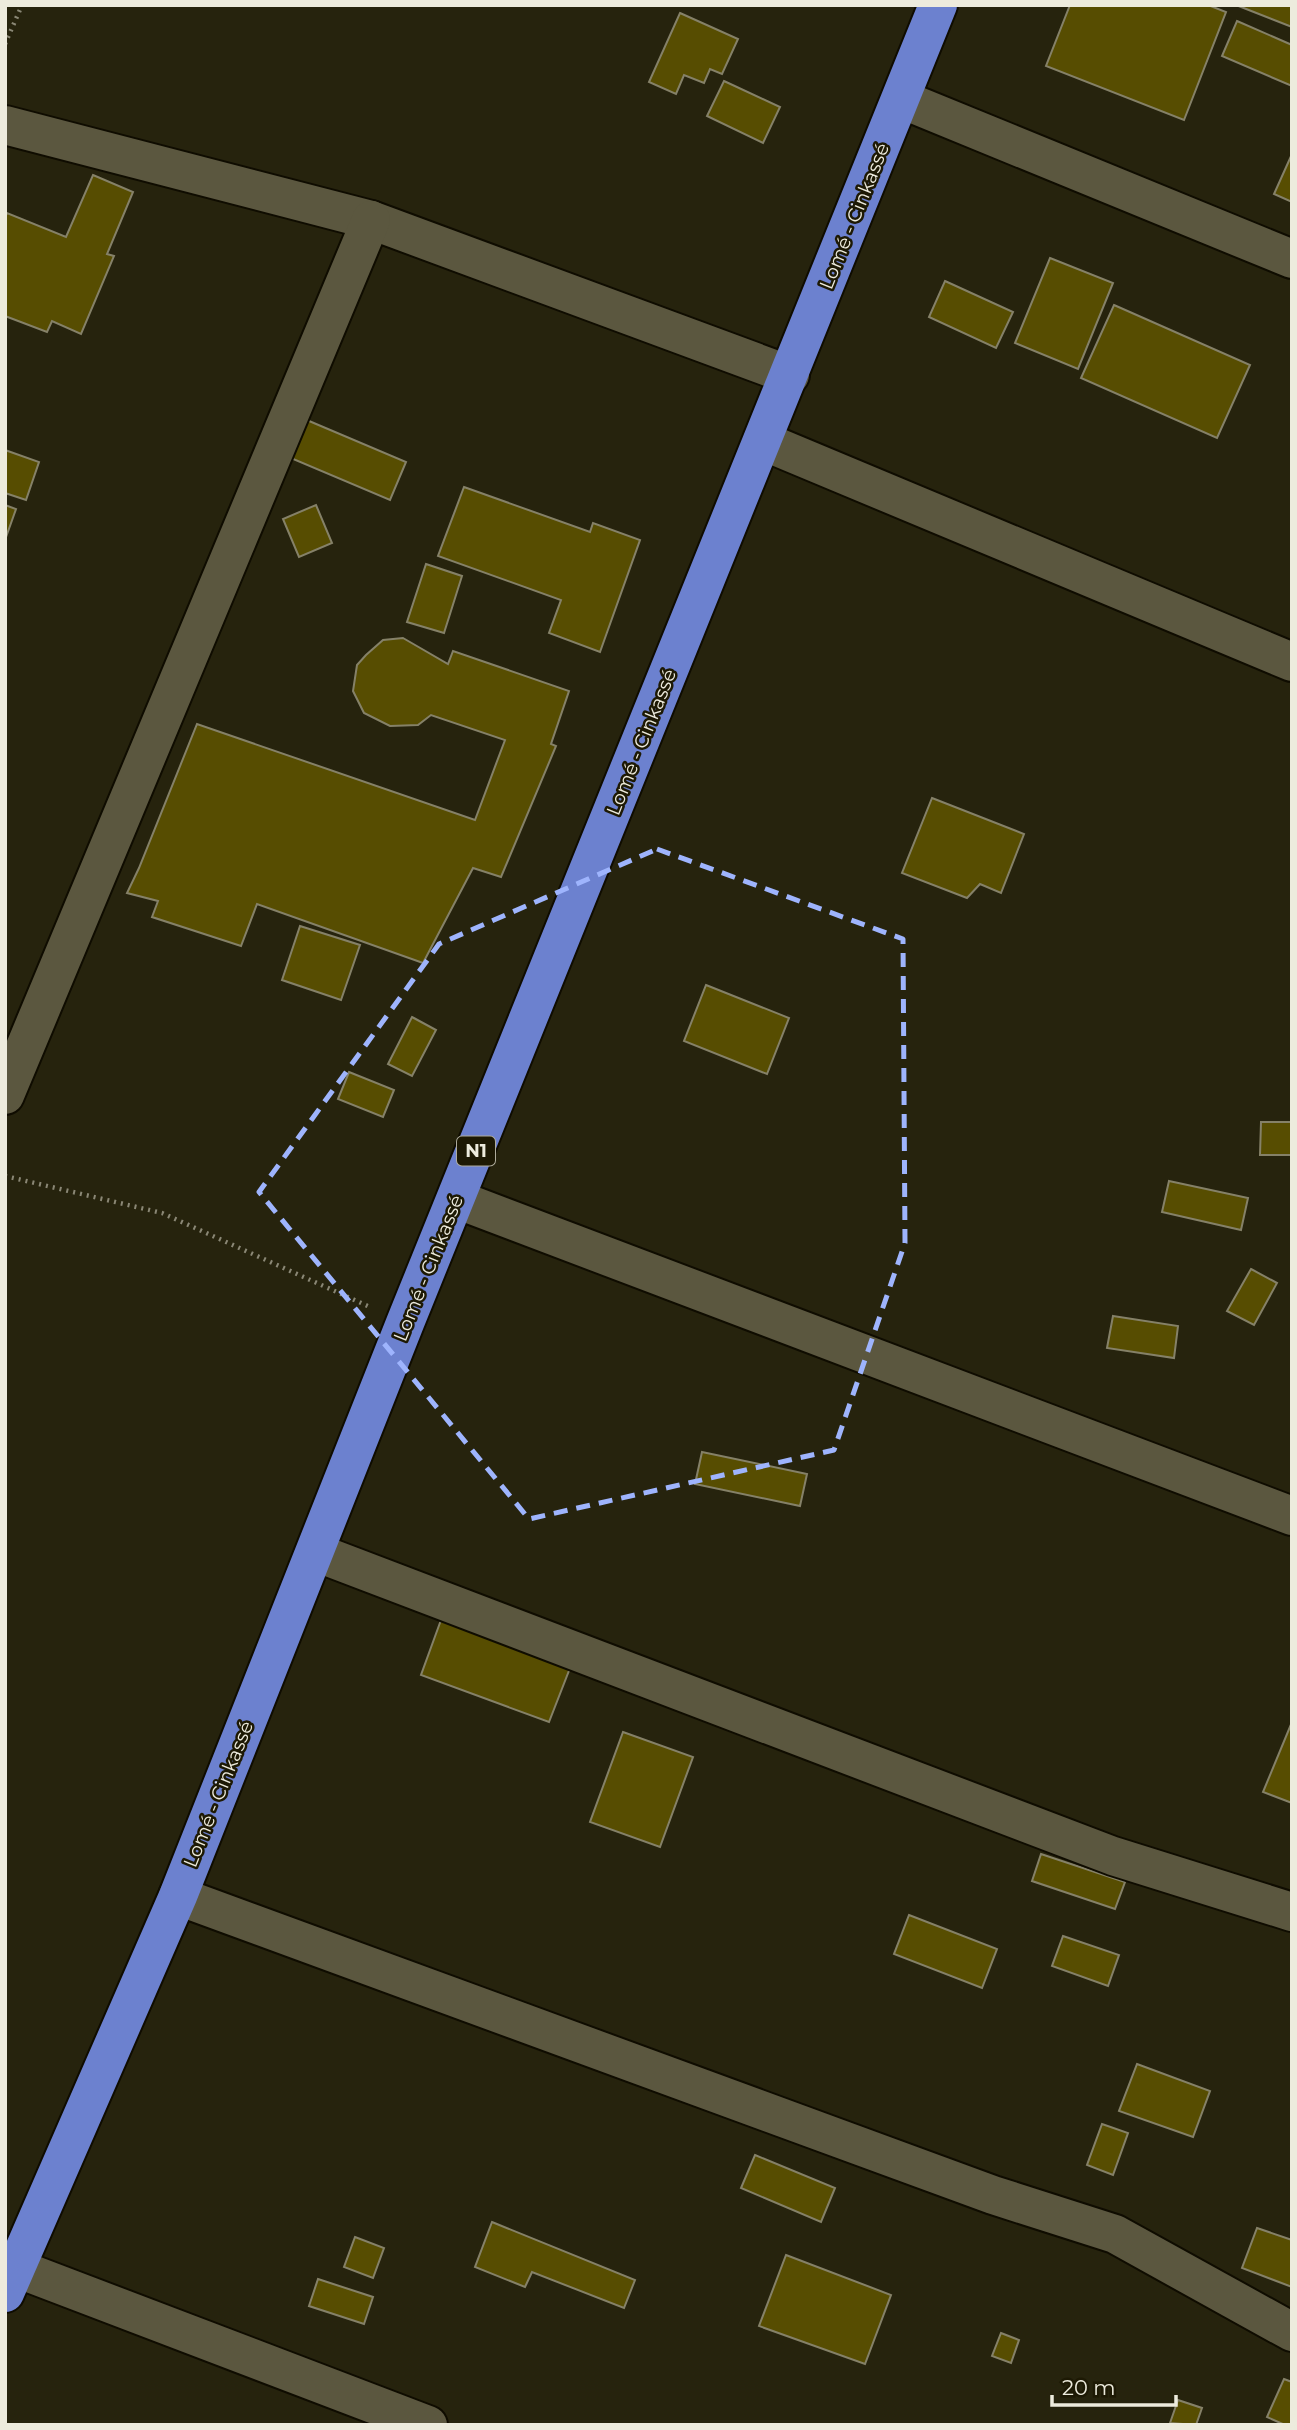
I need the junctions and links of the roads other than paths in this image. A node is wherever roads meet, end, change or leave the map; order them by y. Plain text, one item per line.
1 (938, 5) edge
2 (901, 99) junction
3 (5, 125) edge
4 (371, 220) junction
5 (1292, 259) edge
6 (790, 375) junction
7 (763, 441) junction
8 (1292, 662) edge
9 (5, 1095) edge
10 (456, 1199) junction
11 (1292, 1516) edge
12 (315, 1552) junction
13 (178, 1896) junction
14 (1292, 1912) edge
15 (11, 2280) edge
16 (1292, 2332) edge
17 (428, 2425) edge

1 - 2 highway, Lomé - Cinkassé / N1
2 - 5 street
2 - 6 highway, Lomé - Cinkassé / N1
3 - 4 street
4 - 6 street
4 - 9 street
6 - 7 highway, Lomé - Cinkassé / N1
7 - 8 street
7 - 10 highway, Lomé - Cinkassé / N1
10 - 11 street
10 - 12 highway, Lomé - Cinkassé / N1
12 - 13 highway, Lomé - Cinkassé / N1
12 - 14 street
13 - 15 highway, Lomé - Cinkassé / N1
13 - 16 street
15 - 17 street

